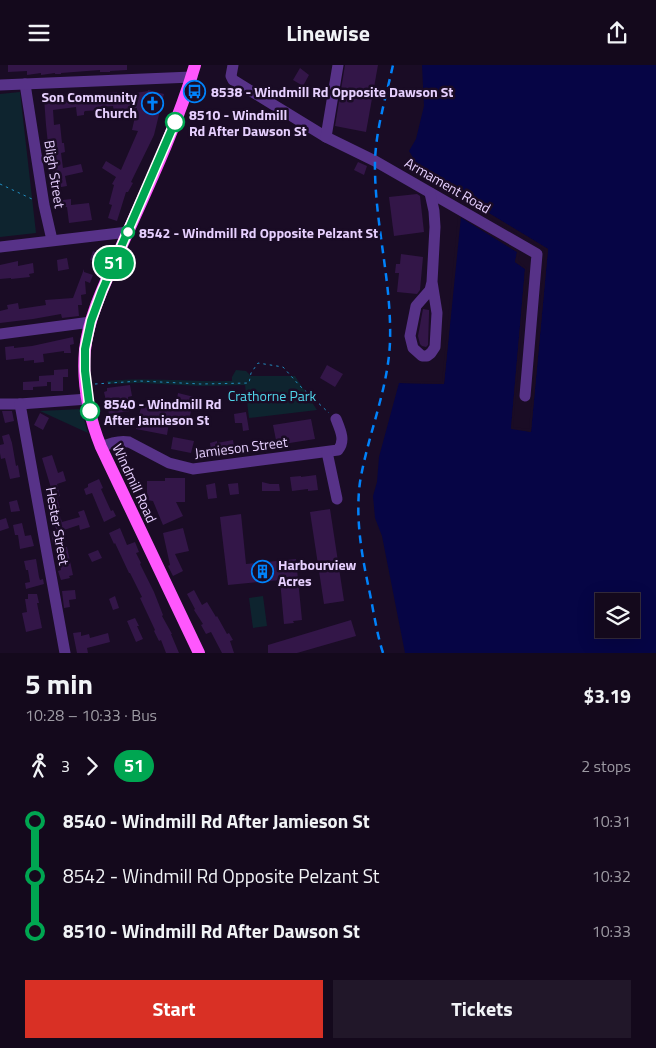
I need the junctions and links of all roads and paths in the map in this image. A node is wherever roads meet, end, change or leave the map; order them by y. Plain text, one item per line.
1 (233, 65) edge
2 (338, 65) edge
3 (193, 71) edge
4 (25, 84) junction
5 (0, 85) edge
6 (326, 137) junction
7 (0, 183) edge
8 (430, 193) junction
9 (44, 205) junction
10 (128, 232) junction
11 (52, 240) junction
12 (0, 247) edge
13 (432, 282) junction
14 (91, 321) junction
15 (0, 334) edge
16 (86, 385) junction
17 (525, 396) dead end
18 (88, 399) junction
19 (0, 404) edge
20 (20, 404) junction
21 (336, 419) joint
22 (101, 447) junction
23 (328, 452) junction
24 (337, 499) dead end
25 (65, 653) edge
26 (199, 653) edge

1 - 6 street, Armament Road
2 - 6 street
3 - 4 street
3 - 10 main road, Windmill Road
4 - 5 street
4 - 9 street, Bligh Street
6 - 8 street, Armament Road
7 - 9 path
8 - 13 street
8 - 17 street, Armament Road
9 - 11 street, Bligh Street
10 - 11 street
10 - 14 main road, Windmill Road
11 - 12 street
13 - 13 street
14 - 15 street
14 - 16 main road, Windmill Road
16 - 18 main road, Windmill Road
16 - 21 path
18 - 20 street
18 - 22 main road, Windmill Road
19 - 20 street
20 - 25 street, Hester Street
21 - 23 street
22 - 23 street, Jamieson Street
22 - 26 main road, Windmill Road
23 - 24 street

